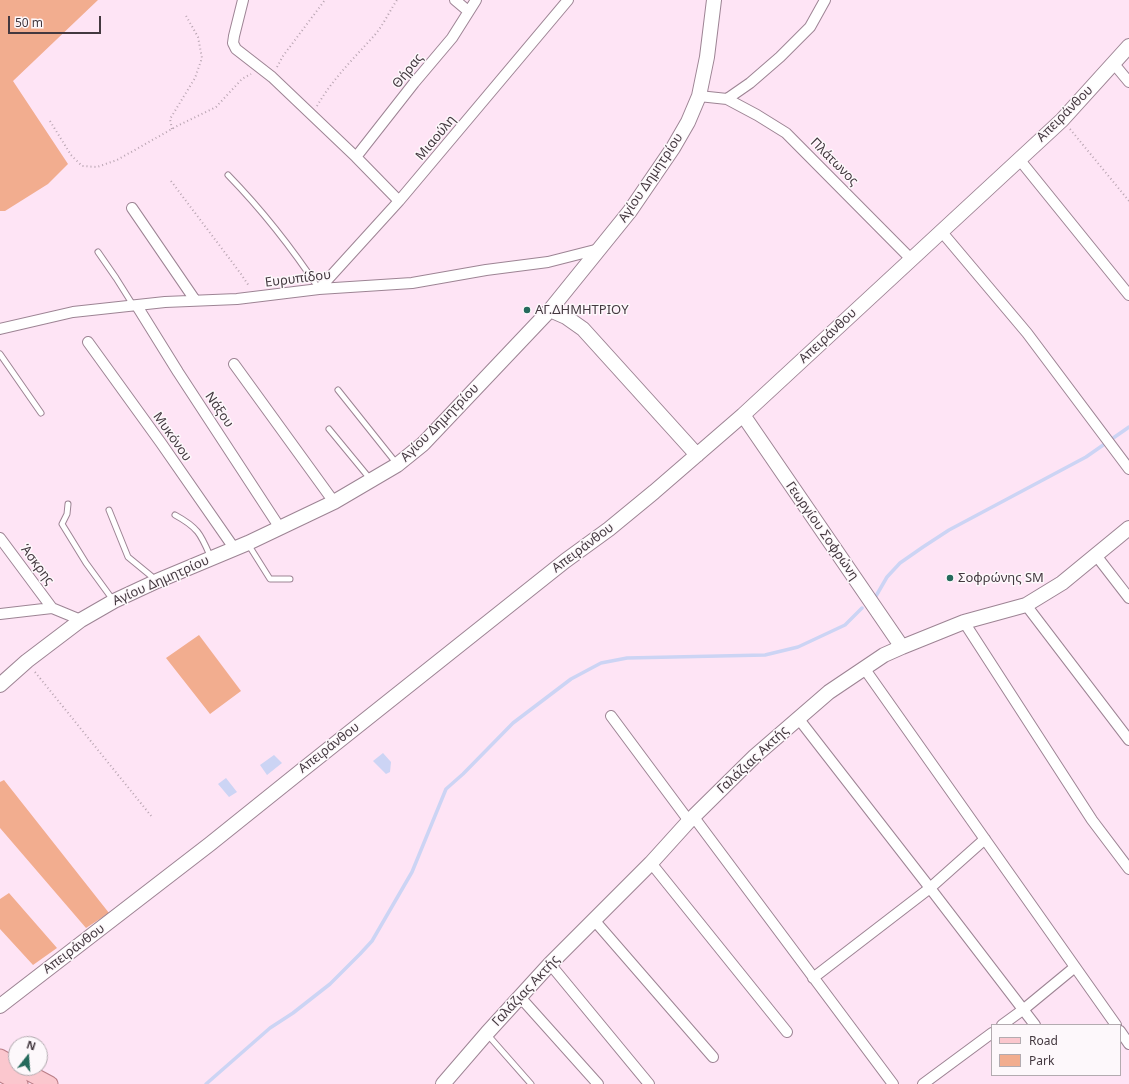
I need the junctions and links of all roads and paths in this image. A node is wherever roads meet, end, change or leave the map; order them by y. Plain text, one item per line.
1 (243, 0) edge
2 (326, 0) edge
3 (397, 0) edge
4 (455, 0) edge
5 (476, 0) edge
6 (568, 0) edge
7 (714, 0) edge
8 (825, 0) edge
9 (468, 11) junction
10 (185, 14) dead end
11 (1129, 46) edge
12 (1114, 64) junction
13 (260, 69) junction
14 (272, 77) junction
15 (1129, 82) edge
16 (699, 96) junction
17 (727, 99) junction
18 (311, 115) junction
19 (1062, 120) junction
20 (50, 121) dead end
21 (172, 129) junction
22 (356, 157) junction
23 (1019, 159) junction
24 (228, 175) dead end
25 (171, 182) dead end
26 (399, 201) junction
27 (1129, 201) edge
28 (132, 208) dead end
29 (941, 231) junction
30 (599, 249) junction
31 (98, 252) dead end
32 (911, 259) junction
33 (319, 289) junction
34 (1129, 296) edge
35 (256, 298) junction
36 (195, 300) junction
37 (135, 306) junction
38 (550, 310) junction
39 (0, 329) edge
40 (88, 342) dead end
41 (0, 354) edge
42 (234, 364) dead end
43 (338, 390) dead end
44 (41, 413) dead end
45 (743, 415) junction
46 (330, 429) dead end
47 (697, 455) junction
48 (397, 465) junction
49 (1129, 469) edge
50 (371, 481) junction
51 (334, 502) junction
52 (68, 504) dead end
53 (109, 510) dead end
54 (175, 515) dead end
55 (280, 528) junction
56 (1129, 528) edge
57 (0, 538) edge
58 (248, 543) junction
59 (234, 548) junction
60 (1095, 554) junction
61 (211, 559) junction
62 (290, 579) dead end
63 (157, 581) junction
64 (1129, 598) edge
65 (114, 601) junction
66 (1026, 605) junction
67 (52, 608) junction
68 (0, 614) edge
69 (81, 620) junction
70 (964, 622) junction
71 (902, 647) junction
72 (27, 661) junction
73 (864, 668) junction
74 (0, 684) edge
75 (611, 716) dead end
76 (798, 718) junction
77 (1129, 740) edge
78 (152, 817) dead end
79 (691, 818) junction
80 (985, 839) junction
81 (651, 863) junction
82 (1129, 869) edge
83 (930, 888) junction
84 (594, 920) junction
85 (550, 964) junction
86 (1074, 967) junction
87 (813, 978) junction
88 (520, 997) junction
89 (0, 1006) edge
90 (1024, 1009) junction
91 (1003, 1024) edge
92 (1034, 1024) edge
93 (1115, 1024) edge
94 (787, 1032) dead end
95 (1121, 1032) edge
96 (487, 1033) junction
97 (991, 1034) edge
98 (1129, 1044) edge
99 (713, 1057) dead end
100 (0, 1073) edge
101 (35, 1076) edge
102 (20, 1084) edge
103 (50, 1084) edge
104 (443, 1084) edge
105 (532, 1084) edge
106 (598, 1084) edge
107 (649, 1084) edge
108 (893, 1084) edge
109 (923, 1084) edge

1 - 13 street
2 - 14 path
3 - 18 path
4 - 9 street
5 - 9 street, Θήρας
6 - 26 street, Μιαούλη
7 - 16 street, Αγίου Δημητρίου
8 - 17 street
9 - 22 street, Θήρας
10 - 21 path
11 - 12 street, Απειράνθου
12 - 15 street
12 - 19 street, Απειράνθου
13 - 14 street
13 - 21 path
14 - 18 street
16 - 17 street
16 - 30 street, Αγίου Δημητρίου
17 - 32 street, Πλάτωνος
18 - 22 street
19 - 23 street, Απειράνθου
19 - 27 path
20 - 21 path
22 - 26 street
23 - 29 street, Απειράνθου
23 - 34 street
24 - 33 lane
25 - 35 path
26 - 33 street, Μιαούλη
28 - 36 street
29 - 32 street, Απειράνθου
29 - 49 street
30 - 33 street, Ευρυπίδου
30 - 38 street, Αγίου Δημητρίου
31 - 37 lane
32 - 45 street, Απειράνθου
33 - 35 street, Ευρυπίδου
35 - 36 street, Ευρυπίδου
36 - 37 street, Ευρυπίδου
37 - 39 street, Ευρυπίδου
37 - 55 street, Νάξου
38 - 47 street
38 - 48 street, Αγίου Δημητρίου
40 - 59 street, Μυκόνου
41 - 44 lane
42 - 51 street
43 - 48 lane
45 - 47 street, Απειράνθου
45 - 71 street, Γεωργίου Σοφρώνη
46 - 50 lane
47 - 89 street, Απειράνθου
48 - 50 street, Αγίου Δημητρίου
50 - 51 street, Αγίου Δημητρίου
51 - 55 street, Αγίου Δημητρίου
52 - 65 lane
53 - 63 lane
54 - 61 lane
55 - 58 street, Αγίου Δημητρίου
56 - 60 street, Γαλάζιας Ακτής
57 - 67 street, Άσκρης
58 - 59 street, Αγίου Δημητρίου
58 - 62 lane
59 - 61 street, Αγίου Δημητρίου
60 - 64 street
60 - 66 street, Γαλάζιας Ακτής
61 - 63 street, Αγίου Δημητρίου
63 - 65 street, Αγίου Δημητρίου
65 - 69 street, Αγίου Δημητρίου
66 - 70 street, Γαλάζιας Ακτής
66 - 77 street
67 - 68 street
67 - 69 street
69 - 72 street, Αγίου Δημητρίου
70 - 71 street, Γαλάζιας Ακτής
70 - 82 street
71 - 73 street, Γαλάζιας Ακτής
72 - 74 street, Αγίου Δημητρίου
72 - 78 path
73 - 76 street, Γαλάζιας Ακτής
73 - 80 street
75 - 79 street
76 - 79 street, Γαλάζιας Ακτής
76 - 83 street
79 - 81 street, Γαλάζιας Ακτής
79 - 87 street
80 - 83 street
80 - 86 street
81 - 84 street, Γαλάζιας Ακτής
81 - 94 street
83 - 87 street
83 - 90 street
84 - 85 street, Γαλάζιας Ακτής
84 - 99 street
85 - 88 street, Γαλάζιας Ακτής
85 - 107 street
86 - 90 street
86 - 93 street
87 - 108 street
88 - 96 street, Γαλάζιας Ακτής
88 - 106 street
90 - 91 street
90 - 92 street
95 - 98 street
96 - 104 street, Γαλάζιας Ακτής
96 - 105 lane
97 - 109 street
100 - 102 main road
101 - 103 main road

